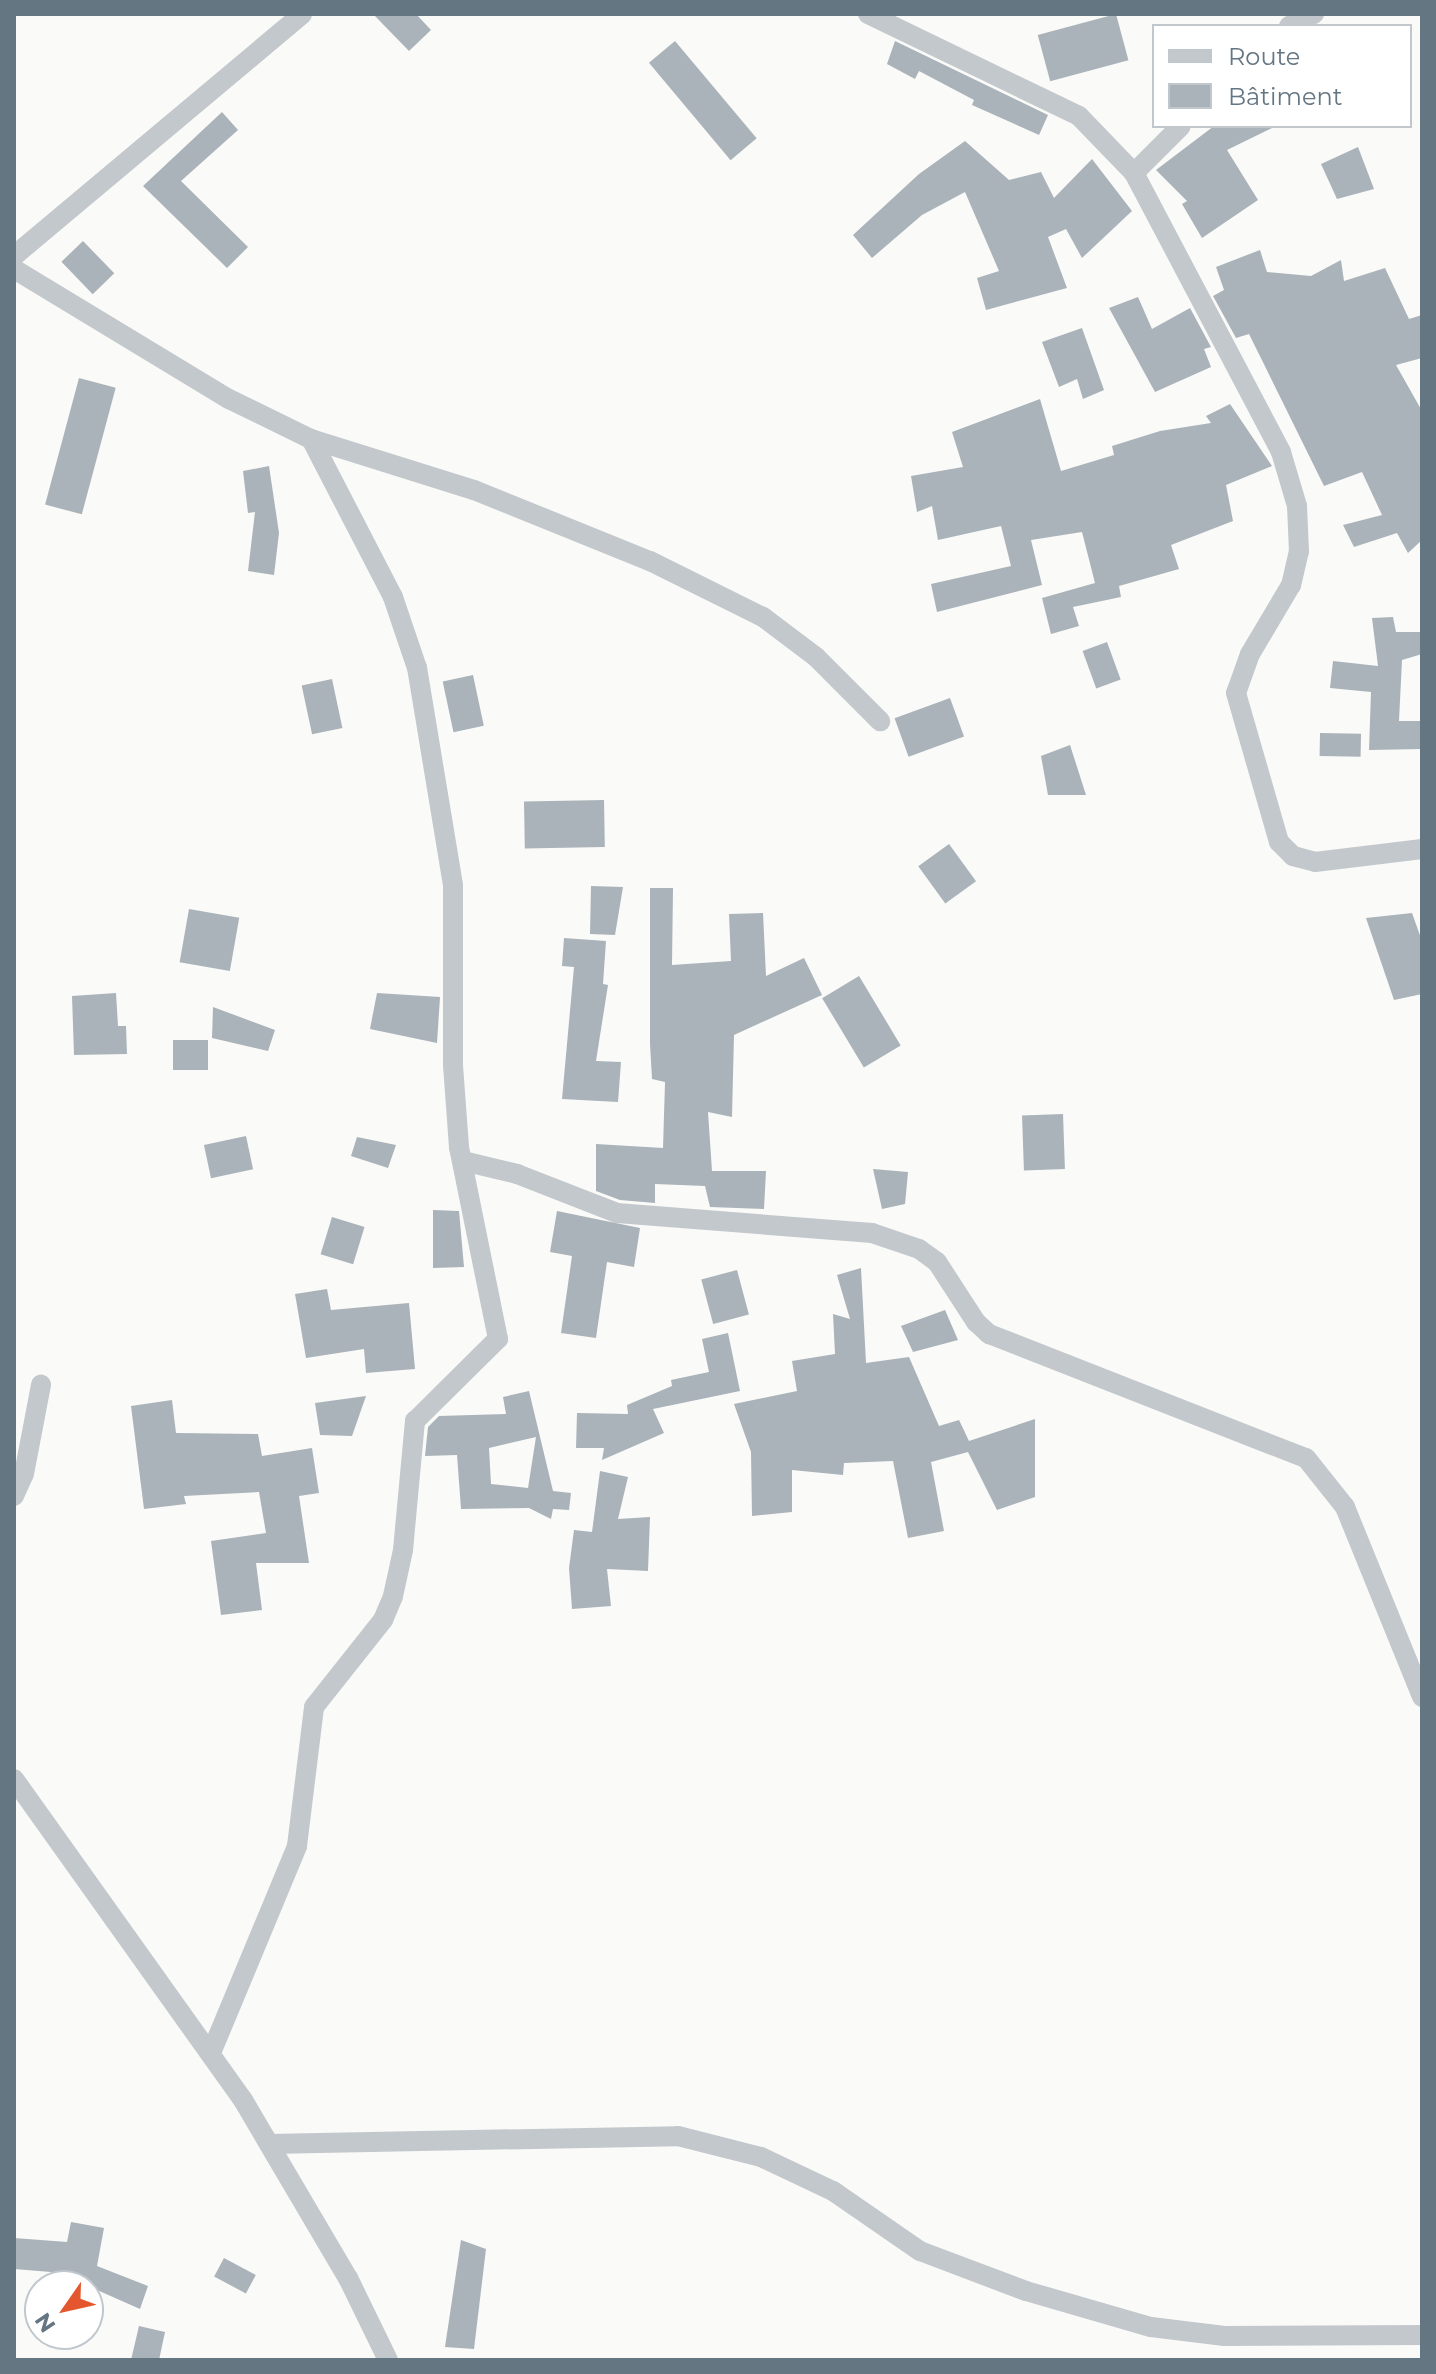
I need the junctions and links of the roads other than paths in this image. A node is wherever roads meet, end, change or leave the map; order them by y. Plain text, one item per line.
1 (302, 14) edge
2 (868, 14) edge
3 (1314, 14) edge
4 (1293, 24) edge
5 (1179, 128) edge
6 (1134, 173) junction
7 (14, 256) edge
8 (14, 269) edge
9 (311, 439) junction
10 (880, 721) dead end
11 (1422, 849) edge
12 (463, 1161) junction
13 (41, 1385) dead end
14 (14, 1496) edge
15 (1422, 1697) edge
16 (14, 1779) edge
17 (211, 2053) junction
18 (269, 2144) junction
19 (1422, 2335) edge
20 (388, 2360) edge

1 - 7 street
2 - 6 street
3 - 4 street
5 - 6 street
6 - 11 street
8 - 9 street
9 - 10 street
9 - 12 street
12 - 15 street
12 - 17 street
13 - 14 street
16 - 17 street
17 - 18 street
18 - 19 street
18 - 20 street

